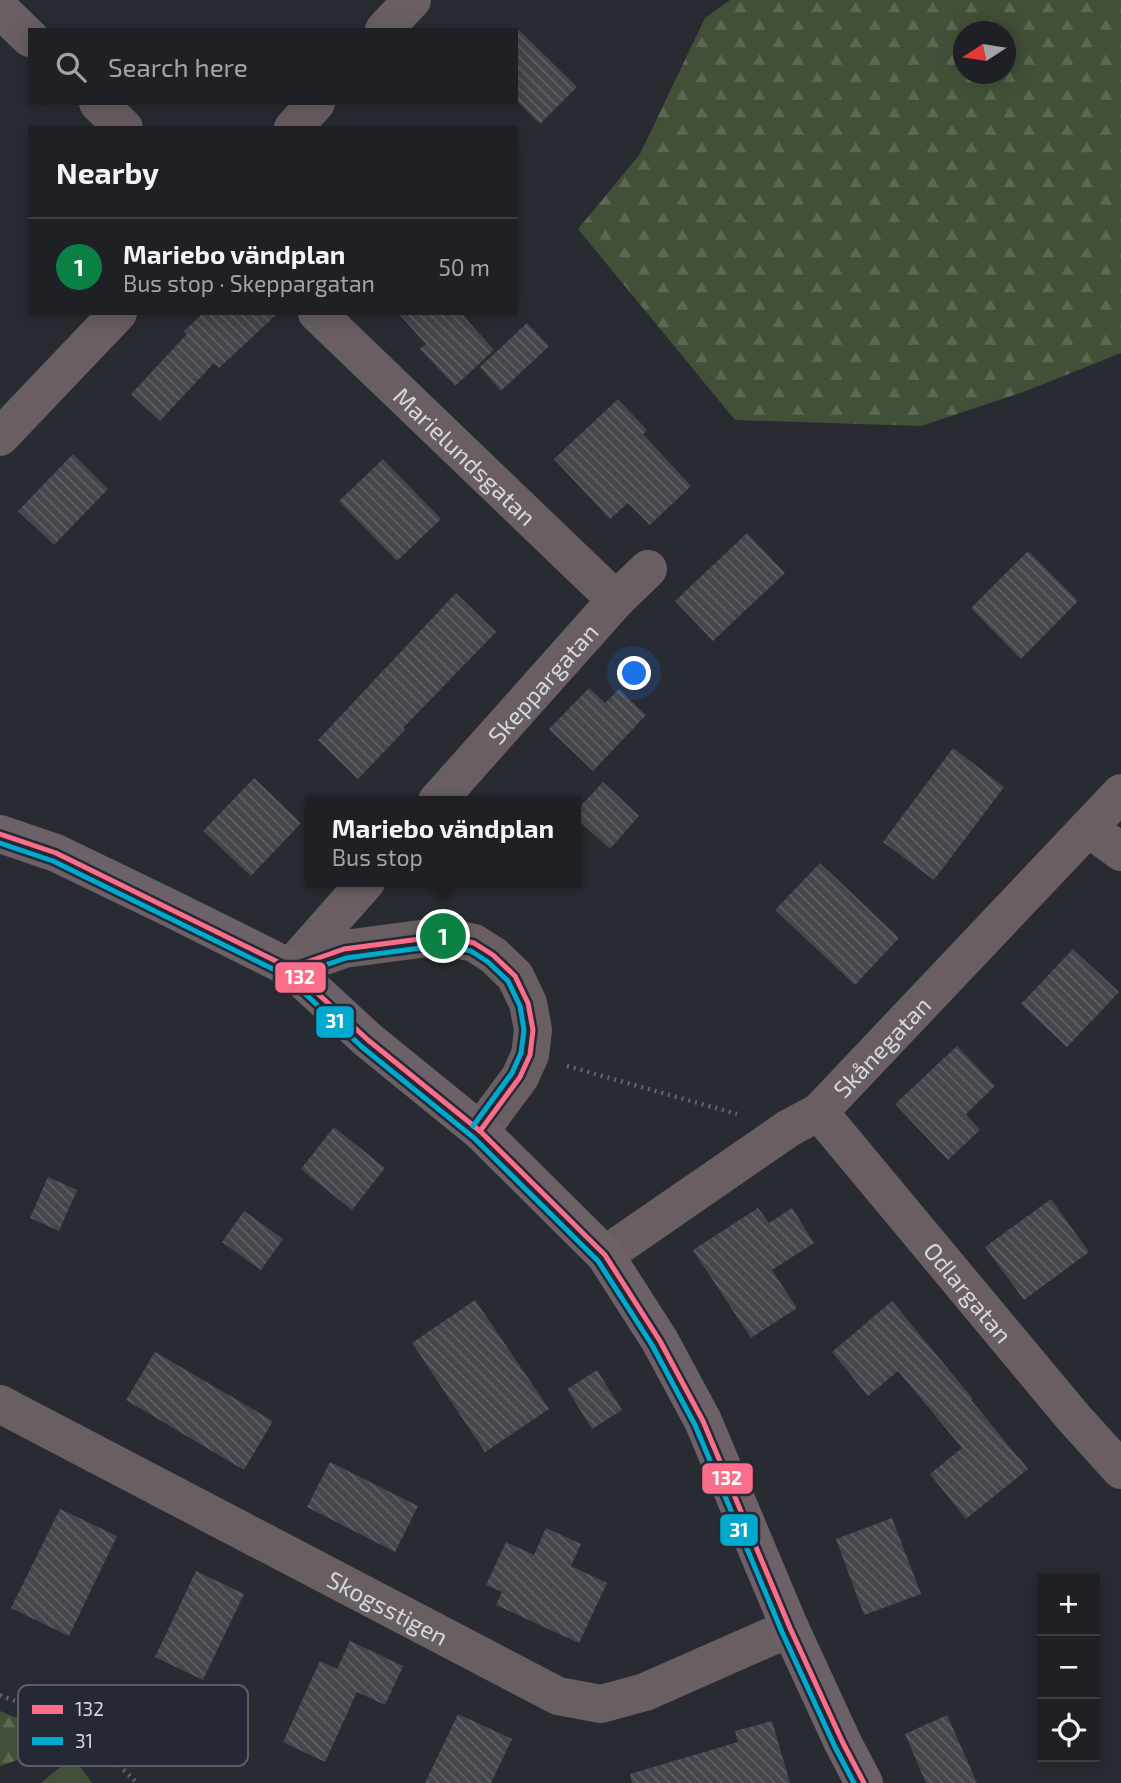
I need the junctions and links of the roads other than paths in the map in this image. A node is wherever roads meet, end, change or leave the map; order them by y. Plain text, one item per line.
1 (412, 0) edge
2 (0, 9) edge
3 (386, 28) edge
4 (28, 35) edge
5 (100, 105) edge
6 (314, 105) edge
7 (122, 126) edge
8 (295, 126) edge
9 (116, 315) edge
10 (319, 315) edge
11 (0, 437) edge
12 (648, 569) dead end
13 (615, 600) junction
14 (1121, 793) edge
15 (442, 796) edge
16 (1088, 828) junction
17 (0, 834) edge
18 (1121, 852) edge
19 (362, 887) edge
20 (290, 968) junction
21 (804, 1120) junction
22 (480, 1131) junction
23 (605, 1255) junction
24 (0, 1404) edge
25 (1121, 1469) edge
26 (790, 1628) junction
27 (864, 1783) edge

1 - 3 street
2 - 4 street
5 - 7 street
6 - 8 street
9 - 11 street
10 - 13 street, Marielundsgatan
12 - 13 street, Skeppargatan
13 - 15 street, Skeppargatan
14 - 16 street, Skånegatan
16 - 18 street
16 - 21 street, Skånegatan
17 - 20 street
19 - 20 street
20 - 22 street
20 - 22 street
21 - 23 street, Skånegatan
21 - 25 street, Odlargatan
22 - 23 street
23 - 26 street
24 - 26 street, Skogsstigen
26 - 27 street

